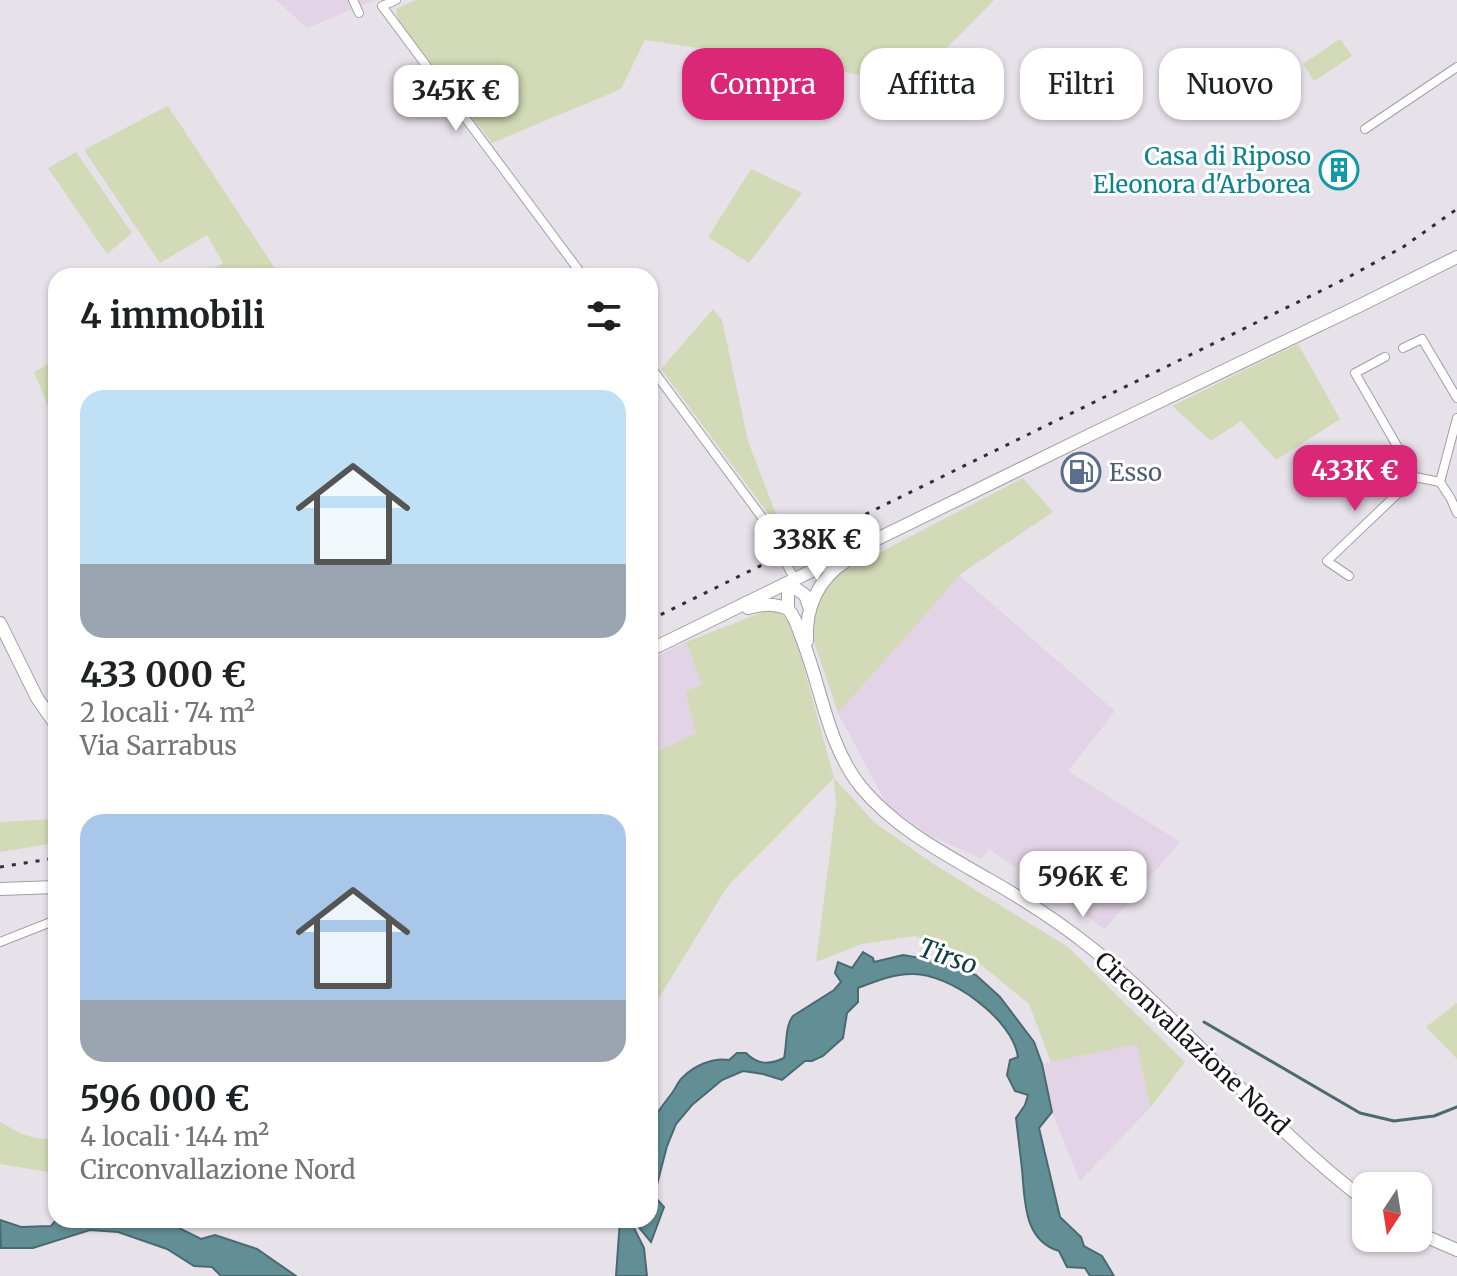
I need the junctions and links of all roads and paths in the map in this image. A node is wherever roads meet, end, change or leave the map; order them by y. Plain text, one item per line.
1 (353, 0) edge
2 (396, 0) edge
3 (359, 13) dead end
4 (1457, 67) edge
5 (1365, 129) dead end
6 (1457, 257) edge
7 (577, 268) edge
8 (1403, 348) dead end
9 (1385, 357) dead end
10 (658, 377) edge
11 (1457, 398) edge
12 (1457, 418) edge
13 (1415, 477) junction
14 (1440, 482) junction
15 (1457, 513) edge
16 (878, 538) junction
17 (1349, 576) dead end
18 (792, 581) junction
19 (788, 609) junction
20 (810, 609) junction
21 (726, 614) junction
22 (0, 623) edge
23 (658, 646) edge
24 (807, 647) junction
25 (48, 714) edge
26 (48, 887) edge
27 (0, 889) edge
28 (48, 923) edge
29 (0, 942) edge
30 (1352, 1194) edge
31 (1432, 1239) edge
32 (1457, 1250) edge

1 - 3 street
2 - 7 street
4 - 5 street
6 - 16 main road
8 - 11 street
9 - 13 street
10 - 18 street
12 - 14 street
13 - 14 street
13 - 17 street
14 - 15 street
16 - 18 main road
16 - 20 main road
18 - 19 main road, Circonvallazione Nord
18 - 20 main road
18 - 21 main road
19 - 21 main road
19 - 24 main road, Circonvallazione Nord
20 - 24 main road, Circonvallazione Nord
21 - 23 main road
22 - 25 main road
24 - 30 main road, Circonvallazione Nord
26 - 27 main road
28 - 29 street
31 - 32 main road

